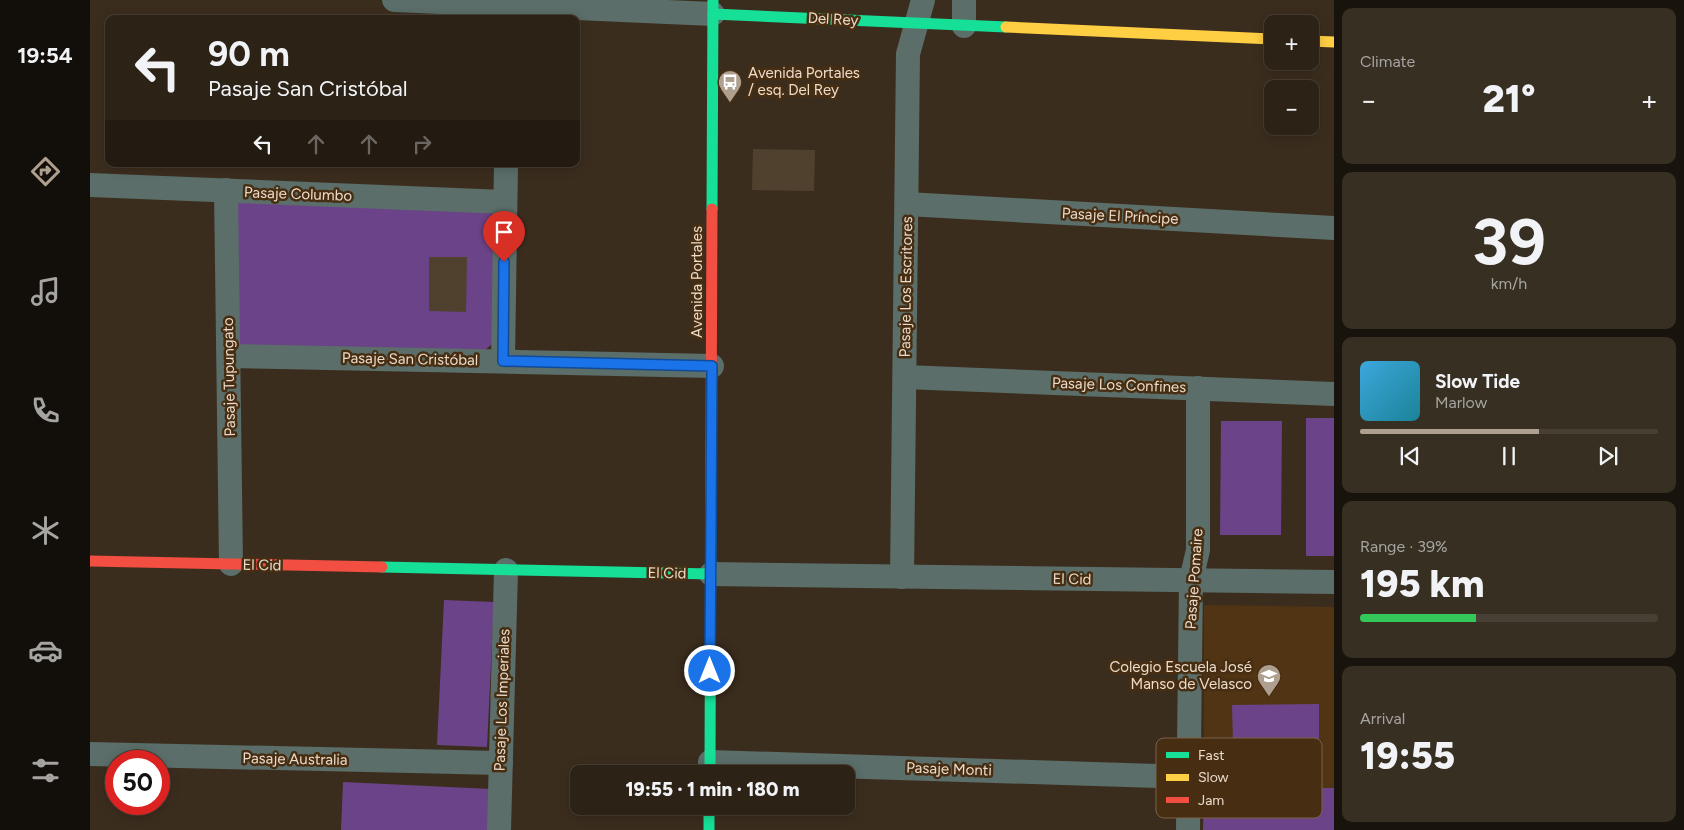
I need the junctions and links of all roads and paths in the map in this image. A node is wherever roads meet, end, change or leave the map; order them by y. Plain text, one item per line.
1 (394, 0) edge
2 (922, 0) edge
3 (964, 0) edge
4 (713, 7) edge
5 (509, 12) edge
6 (916, 23) junction
7 (964, 26) junction
8 (1264, 39) edge
9 (1319, 41) edge
10 (1334, 42) edge
11 (506, 167) edge
12 (90, 185) edge
13 (226, 190) junction
14 (505, 202) junction
15 (906, 204) junction
16 (1334, 228) edge
17 (229, 356) junction
18 (503, 361) junction
19 (712, 366) junction
20 (905, 377) junction
21 (1198, 388) junction
22 (1334, 394) edge
23 (90, 561) edge
24 (231, 564) junction
25 (506, 570) junction
26 (711, 574) junction
27 (902, 577) junction
28 (1191, 580) junction
29 (1334, 582) edge
30 (1189, 738) edge
31 (90, 754) edge
32 (500, 763) junction
33 (710, 765) edge
34 (855, 771) edge
35 (1156, 776) edge
36 (710, 815) edge
37 (499, 830) edge
38 (709, 830) edge

1 - 5 street, Del Rey
2 - 6 street, Pasaje Los Escritores
3 - 7 street
4 - 5 street, Del Rey
4 - 6 street, Del Rey
4 - 19 street, Avenida Portales
6 - 7 street, Del Rey
6 - 15 street, Pasaje Los Escritores
7 - 8 street, Del Rey
9 - 10 street
11 - 14 street
12 - 13 street, Pasaje Columbo
13 - 14 street, Pasaje Columbo
13 - 17 street, Pasaje Tupungato
14 - 18 street
15 - 16 street, Pasaje El Príncipe
15 - 20 street, Pasaje Los Escritores
17 - 18 street, Pasaje San Cristóbal
17 - 24 street, Pasaje Tupungato
18 - 19 street, Pasaje San Cristóbal
19 - 26 street, Avenida Portales
20 - 21 street, Pasaje Los Confines
20 - 27 street, Pasaje Los Escritores
21 - 22 street, Pasaje Los Confines
21 - 28 street, Pasaje Pomaire
23 - 24 street, El Cid
24 - 25 street, El Cid
25 - 26 street, El Cid
25 - 32 street, Pasaje Los Imperiales
26 - 27 street, El Cid
26 - 33 street, Avenida Portales
27 - 28 street, El Cid
28 - 29 street, El Cid
28 - 30 street, Pasaje Pomaire
31 - 32 street, Pasaje Australia
32 - 37 street, Pasaje Los Imperiales
34 - 35 street, Pasaje Monti
36 - 38 street

